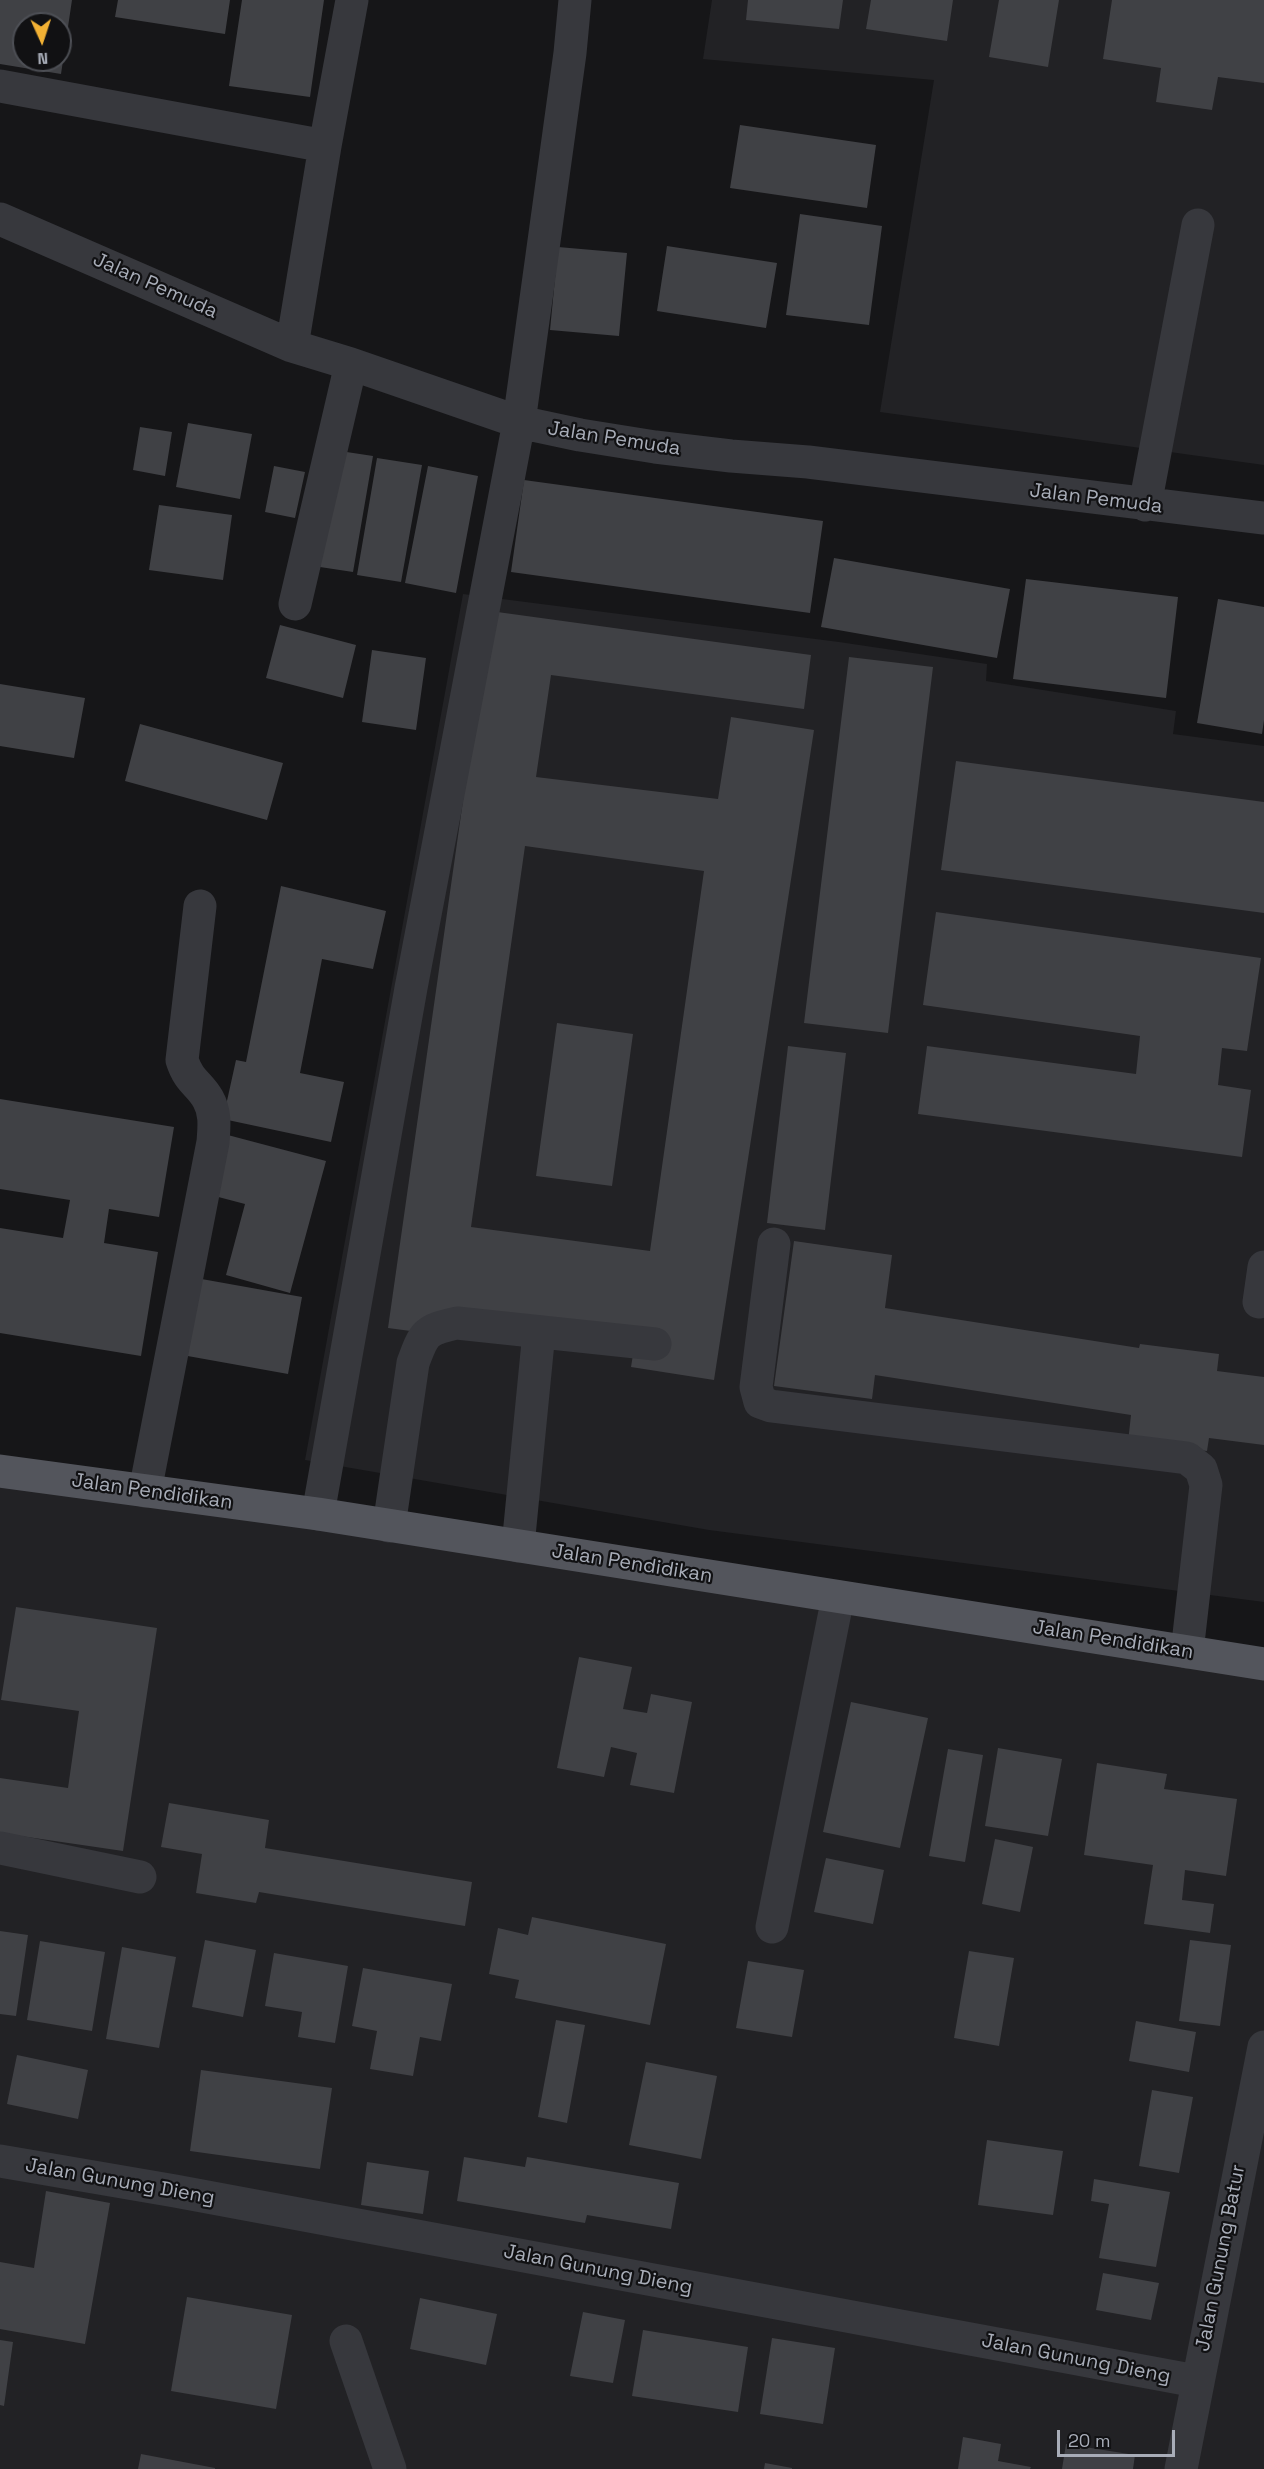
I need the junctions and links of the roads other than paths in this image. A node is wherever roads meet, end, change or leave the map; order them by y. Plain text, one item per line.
1 (352, 0) edge
2 (575, 0) edge
3 (0, 86) edge
4 (325, 146) junction
5 (0, 219) edge
6 (1198, 225) dead end
7 (292, 346) junction
8 (351, 364) junction
9 (519, 422) junction
10 (1145, 505) junction
11 (1264, 518) edge
12 (295, 604) dead end
13 (200, 906) dead end
14 (774, 1244) dead end
15 (1264, 1267) edge
16 (1259, 1302) dead end
17 (539, 1332) junction
18 (654, 1344) dead end
19 (0, 1471) edge
20 (145, 1491) junction
21 (318, 1514) junction
22 (389, 1526) junction
23 (518, 1546) junction
24 (838, 1596) junction
25 (1187, 1652) junction
26 (1264, 1664) edge
27 (0, 1848) edge
28 (140, 1877) dead end
29 (772, 1927) dead end
30 (1264, 2048) edge
31 (0, 2161) edge
32 (346, 2341) dead end
33 (1197, 2381) junction
34 (390, 2469) edge
35 (1181, 2469) edge

1 - 4 street
2 - 9 street
3 - 4 street
4 - 7 street
5 - 7 street, Jalan Pemuda
6 - 10 street
7 - 8 street, Jalan Pemuda
8 - 9 street, Jalan Pemuda
8 - 12 street
9 - 10 street, Jalan Pemuda
9 - 21 street
10 - 11 street, Jalan Pemuda
13 - 20 street
14 - 25 street
15 - 16 street
17 - 18 street
17 - 22 street
17 - 23 street
19 - 20 main road, Jalan Pendidikan
20 - 21 main road, Jalan Pendidikan
21 - 22 main road, Jalan Pendidikan
22 - 23 main road, Jalan Pendidikan
23 - 24 main road, Jalan Pendidikan
24 - 25 main road, Jalan Pendidikan
24 - 29 street
25 - 26 main road, Jalan Pendidikan
27 - 28 street
30 - 33 street, Jalan Gunung Batur
31 - 33 street, Jalan Gunung Dieng
32 - 34 street
33 - 35 street, Jalan Gunung Batur

